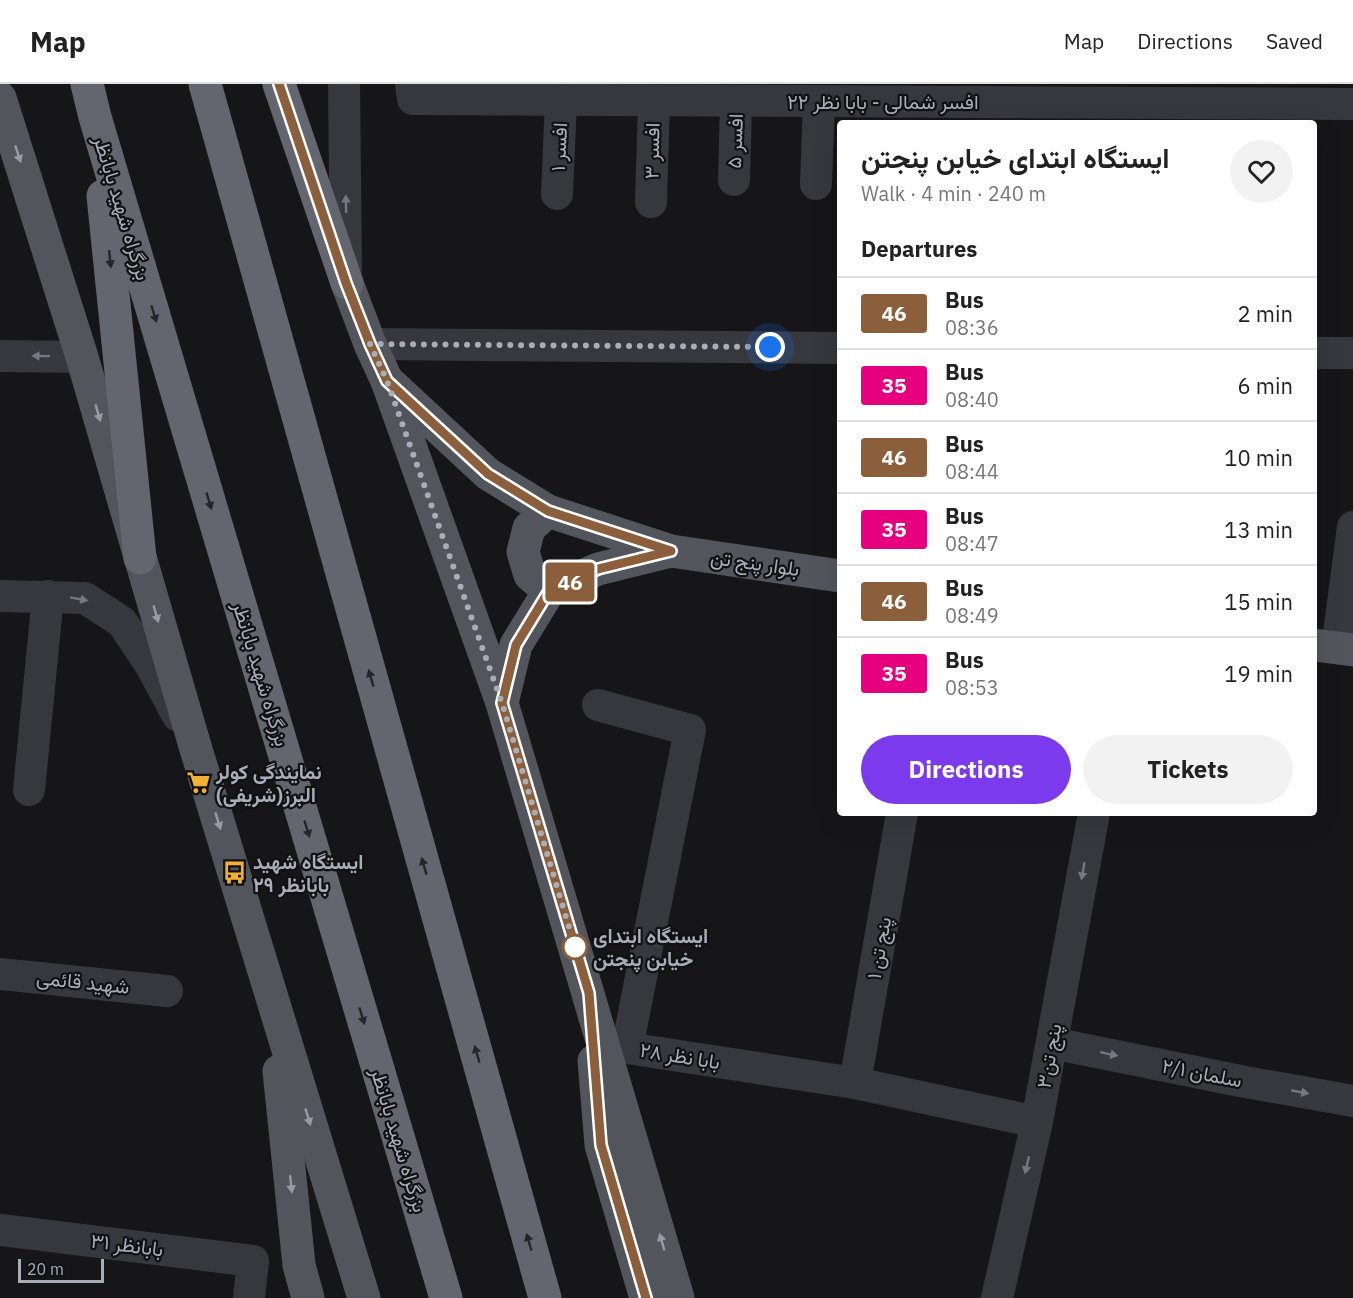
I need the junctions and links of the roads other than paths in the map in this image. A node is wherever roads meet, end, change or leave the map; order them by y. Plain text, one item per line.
1 (87, 84) edge
2 (205, 84) edge
3 (279, 84) edge
4 (344, 84) edge
5 (412, 92) edge
6 (779, 93) edge
7 (664, 95) edge
8 (0, 98) edge
9 (561, 100) junction
10 (736, 101) junction
11 (819, 101) junction
12 (855, 102) edge
13 (1353, 104) edge
14 (95, 117) junction
15 (734, 180) dead end
16 (816, 184) dead end
17 (557, 194) dead end
18 (651, 202) dead end
19 (346, 283) junction
20 (370, 344) junction
21 (837, 348) edge
22 (1317, 352) edge
23 (1353, 353) edge
24 (0, 356) edge
25 (82, 357) junction
26 (387, 381) junction
27 (548, 511) junction
28 (1353, 527) edge
29 (671, 551) junction
30 (140, 558) junction
31 (837, 576) edge
32 (549, 591) junction
33 (0, 596) edge
34 (48, 596) junction
35 (1335, 648) edge
36 (502, 703) junction
37 (598, 705) dead end
38 (195, 746) junction
39 (29, 790) dead end
40 (901, 816) edge
41 (1093, 816) edge
42 (0, 974) edge
43 (167, 991) dead end
44 (589, 993) junction
45 (272, 1001) junction
46 (1052, 1043) junction
47 (855, 1083) junction
48 (1353, 1101) edge
49 (1037, 1122) junction
50 (0, 1230) edge
51 (249, 1298) edge
52 (308, 1298) edge
53 (364, 1298) edge
54 (446, 1298) edge
55 (545, 1298) edge
56 (646, 1298) edge
57 (678, 1298) edge
58 (997, 1298) edge

1 - 14 highway, بزرگراه شهید بابانظر
55 -> 2 highway
3 - 19 highway
19 -> 4 street
5 - 9 street, افسر شمالی - بابا نظر ۲۲
6 - 10 street, افسر شمالی - بابا نظر ۲۲
6 - 11 street, افسر شمالی - بابا نظر ۲۲
7 - 9 street, افسر شمالی - بابا نظر ۲۲
7 - 10 street, افسر شمالی - بابا نظر ۲۲
7 - 18 street, افسر ۳
8 -> 25 main road
9 - 17 street, افسر ۱
10 - 15 street, افسر ۵
11 - 12 street, افسر شمالی - بابا نظر ۲۲
11 - 16 street
12 - 13 street, افسر شمالی - بابا نظر ۲۲
14 -> 30 highway
14 -> 54 highway, بزرگراه شهید بابانظر
19 - 20 main road
20 - 21 street
20 - 26 main road
22 - 23 street
25 -> 24 street
25 -> 30 main road
26 - 27 main road
26 - 36 main road
27 - 29 main road
27 - 32 main road
28 - 35 street
29 - 31 main road, بلوار پنج تن
29 - 32 main road
30 -> 38 main road
32 - 36 main road
33 - 34 street
34 -> 38 street
34 - 39 street
36 - 44 main road
37 - 47 street, بابا نظر ۲۸
38 -> 45 main road
40 - 47 street, پنج تن ۱
41 -> 46 street, پنج تن۳
42 - 43 street, شهید قائمی
44 - 56 main road
57 -> 44 main road
45 -> 52 main road
45 -> 53 main road
46 -> 48 street, سلمان ۲/۱
46 - 49 street, پنج تن۳
47 - 49 street, بابا نظر ۲۸
49 -> 58 street, پنج تن۳
50 - 51 street, بابانظر ۳۱

